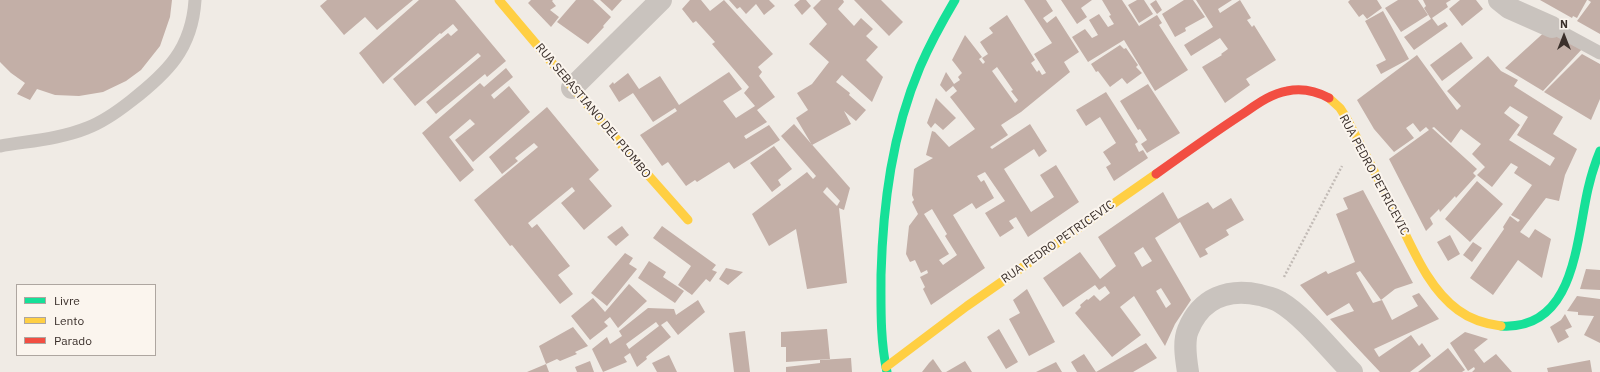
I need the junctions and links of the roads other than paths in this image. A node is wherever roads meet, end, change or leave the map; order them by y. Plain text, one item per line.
1 (195, 0) edge
2 (499, 0) edge
3 (661, 0) edge
4 (955, 0) edge
5 (1499, 0) edge
6 (1552, 27) joint
7 (1600, 53) edge
8 (572, 88) junction
9 (0, 146) edge
10 (1600, 151) edge
11 (688, 220) dead end
12 (887, 369) edge
13 (1188, 372) edge
14 (1352, 372) edge

1 - 9 lane
2 - 8 street, RUA SEBASTIANO DEL PIOMBO
3 - 8 street
4 - 12 street
5 - 6 street
6 - 7 lane
8 - 11 street, RUA SEBASTIANO DEL PIOMBO
10 - 12 street, RUA PEDRO PETRICEVIC
13 - 14 street

